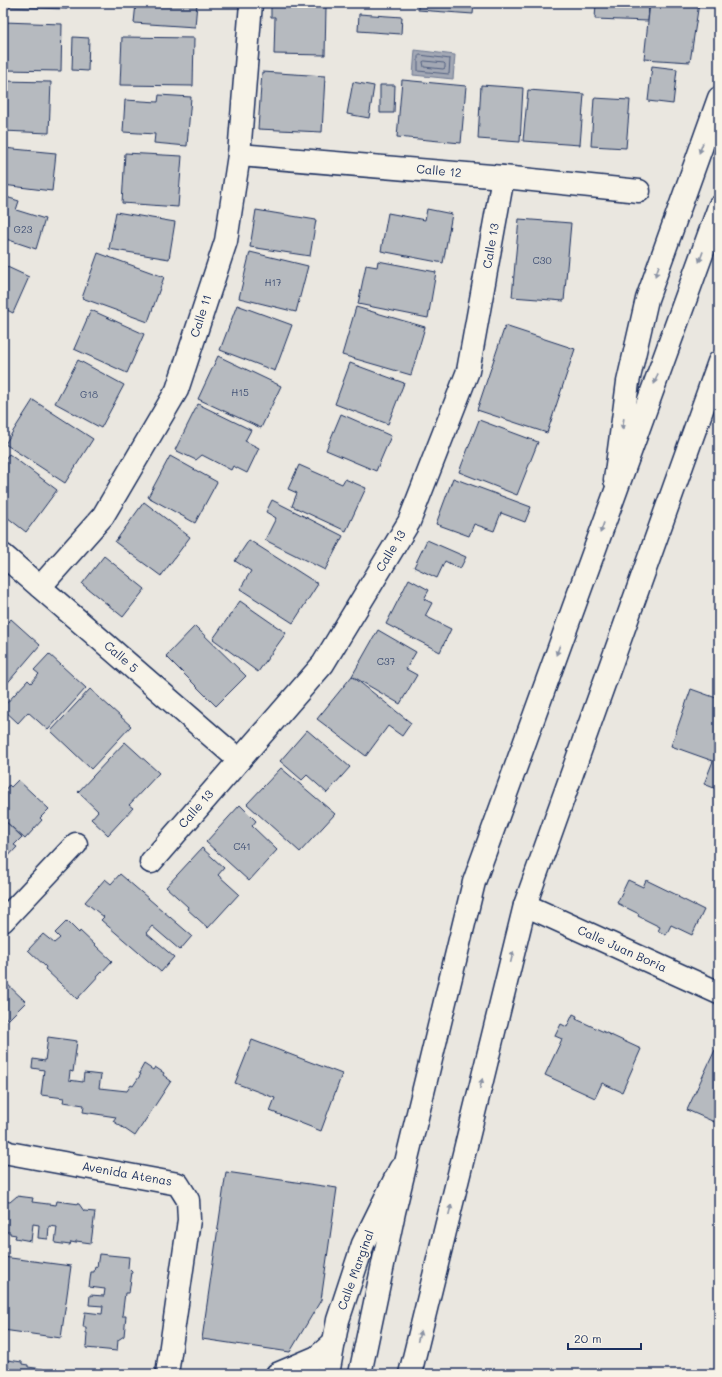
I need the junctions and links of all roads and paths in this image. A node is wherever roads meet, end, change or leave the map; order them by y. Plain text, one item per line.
1 (251, 3) edge
2 (719, 98) edge
3 (239, 155) junction
4 (503, 177) junction
5 (639, 191) dead end
6 (719, 207) edge
7 (719, 362) edge
8 (613, 498) junction
9 (3, 555) edge
10 (40, 587) junction
11 (239, 760) junction
12 (76, 844) dead end
13 (151, 862) dead end
14 (525, 905) junction
15 (3, 921) edge
16 (719, 993) edge
17 (3, 1150) edge
18 (409, 1150) junction
19 (334, 1342) junction
20 (166, 1374) edge
21 (277, 1374) edge
22 (328, 1374) edge
23 (360, 1374) edge
24 (410, 1374) edge

1 - 3 street, Calle 11
2 -> 8 street
3 - 4 street, Calle 12
3 - 10 street, Calle 11
4 - 5 street, Calle 12
4 - 11 street, Calle 13
6 -> 8 street
7 - 14 street
8 -> 18 street
9 - 10 street, Calle 5
10 - 11 street, Calle 5
11 - 13 street, Calle 13
12 - 15 street
14 - 16 street, Calle Juan Boria
24 -> 14 street
17 - 20 street, Avenida Atenas
18 - 19 street, Calle Marginal
18 - 23 street
19 - 21 street
19 - 22 street, Calle Marginal

